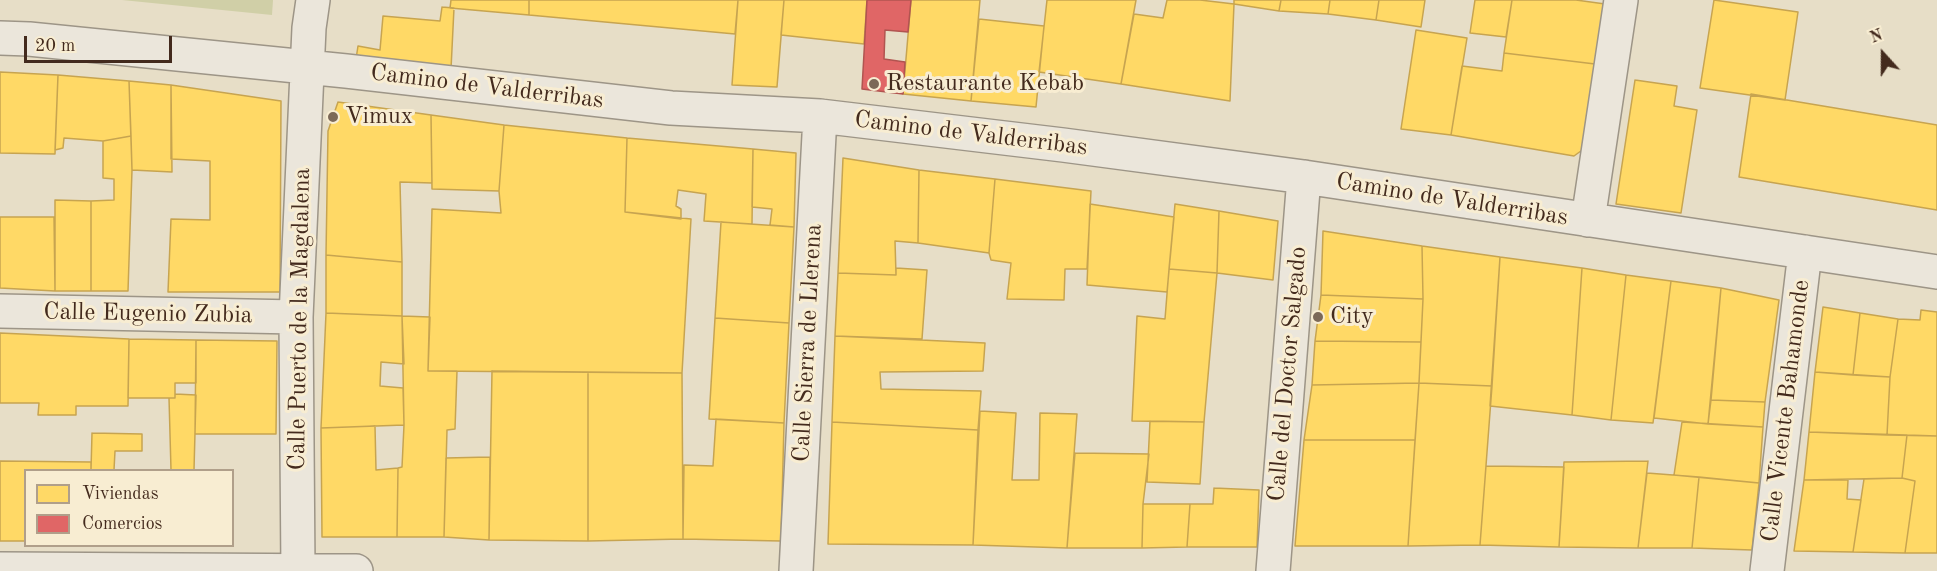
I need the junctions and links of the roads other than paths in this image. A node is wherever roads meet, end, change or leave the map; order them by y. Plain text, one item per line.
1 (313, 0) edge
2 (1621, 0) edge
3 (0, 38) edge
4 (308, 67) junction
5 (820, 116) junction
6 (1304, 177) junction
7 (1588, 220) junction
8 (1805, 252) junction
9 (1937, 272) edge
10 (0, 311) edge
11 (296, 317) junction
12 (0, 569) edge
13 (298, 570) edge
14 (356, 571) edge
15 (796, 571) edge
16 (1273, 571) edge
17 (1767, 571) edge

1 - 4 street, Calle Puerto de la Magdalena
2 - 7 street
3 - 4 street, Camino de Valderribas
4 - 5 street, Camino de Valderribas
4 - 11 street, Calle Puerto de la Magdalena
5 - 6 street, Camino de Valderribas
5 - 15 street, Calle Sierra de Llerena
6 - 7 street, Camino de Valderribas
6 - 16 street, Calle del Doctor Salgado
7 - 8 street, Camino de Valderribas
8 - 9 street, Camino de Valderribas
8 - 17 street, Calle Vicente Bahamonde
10 - 11 street, Calle Eugenio Zubia
11 - 13 street, Calle Puerto de la Magdalena
12 - 13 street
13 - 14 street

